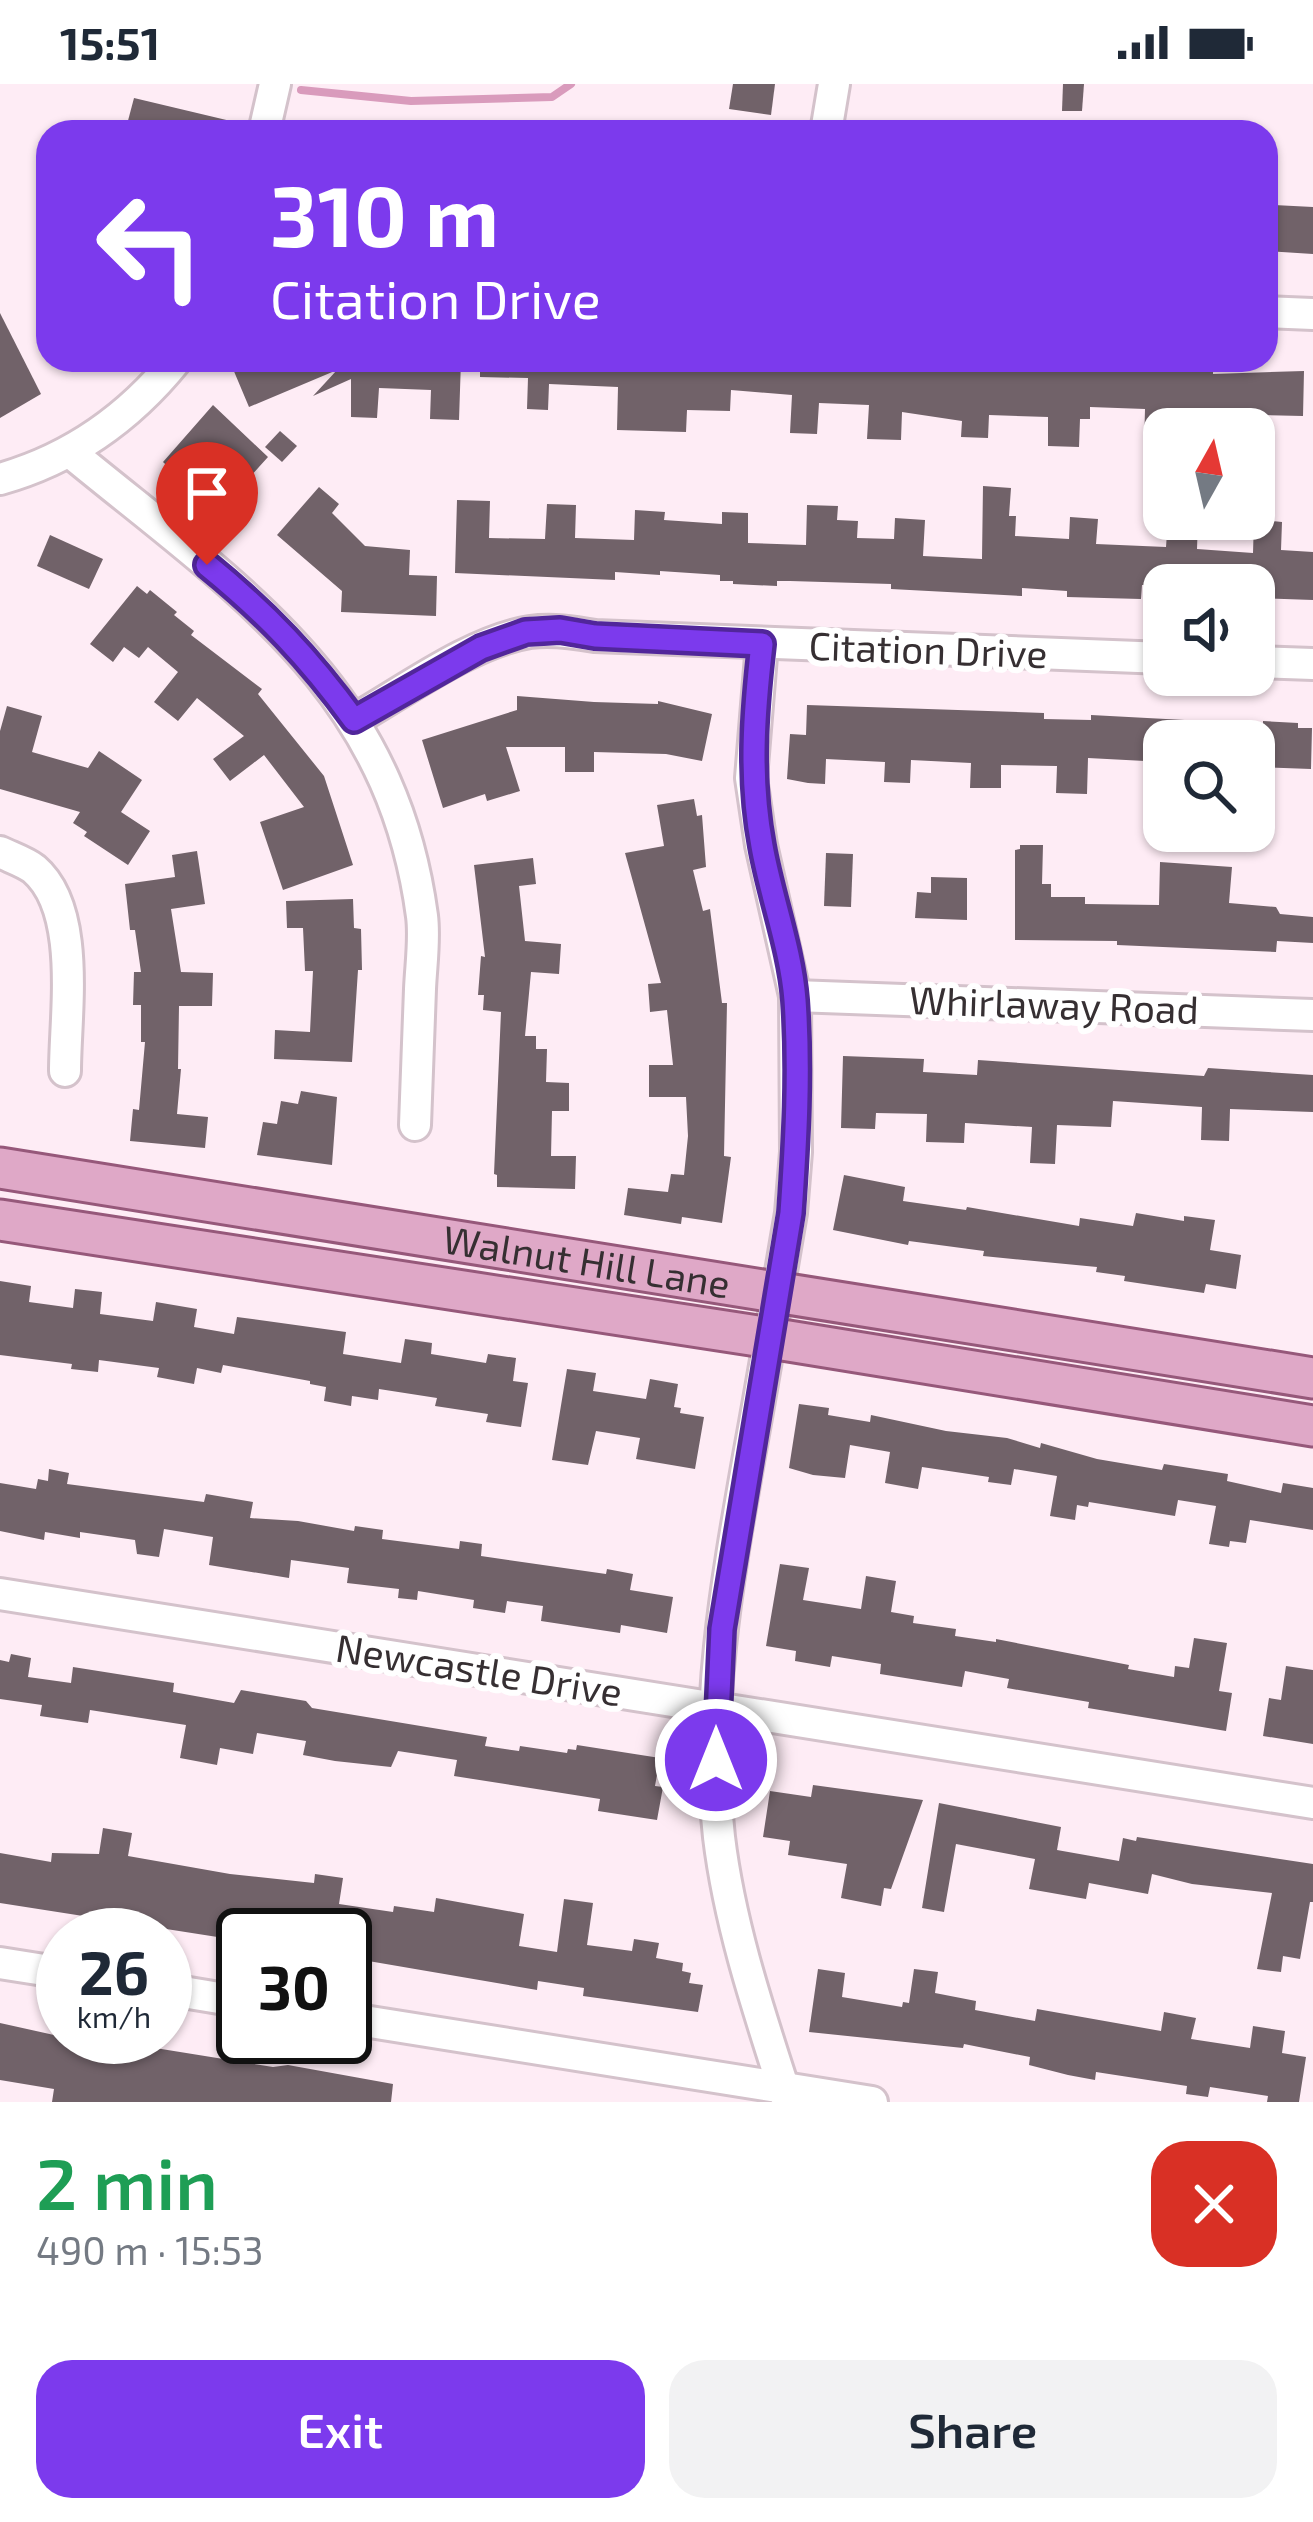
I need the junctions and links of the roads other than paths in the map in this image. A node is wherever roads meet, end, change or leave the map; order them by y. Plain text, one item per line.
1 (275, 84) edge
2 (834, 84) edge
3 (267, 120) edge
4 (828, 120) edge
5 (1278, 313) edge
6 (1313, 314) edge
7 (165, 372) edge
8 (70, 452) junction
9 (0, 479) edge
10 (762, 644) junction
11 (1143, 657) edge
12 (1275, 663) edge
13 (1313, 664) edge
14 (354, 720) junction
15 (0, 852) edge
16 (795, 996) junction
17 (1313, 1015) edge
18 (65, 1071) dead end
19 (415, 1126) dead end
20 (0, 1168) edge
21 (0, 1220) edge
22 (778, 1290) junction
23 (770, 1338) junction
24 (1313, 1378) edge
25 (1313, 1426) edge
26 (0, 1594) edge
27 (716, 1707) junction
28 (1313, 1803) edge
29 (0, 1963) edge
30 (36, 1969) edge
31 (372, 2023) edge
32 (785, 2095) edge
33 (872, 2102) edge

1 - 3 street
2 - 4 street
5 - 6 street
7 - 8 street
8 - 9 street
8 - 14 street
10 - 11 street, Citation Drive
10 - 14 street, Citation Drive
10 - 16 street
12 - 13 street
14 - 19 street
15 - 18 street
16 - 17 street, Whirlaway Road
16 - 22 street
20 - 22 main road, Walnut Hill Lane
21 - 23 main road, Walnut Hill Lane
22 - 23 street
22 - 24 main road, Walnut Hill Lane
23 - 25 main road, Walnut Hill Lane
23 - 27 street
26 - 27 street, Newcastle Drive
27 - 28 street, Newcastle Drive
27 - 32 street
29 - 30 street
31 - 32 street
32 - 33 street

